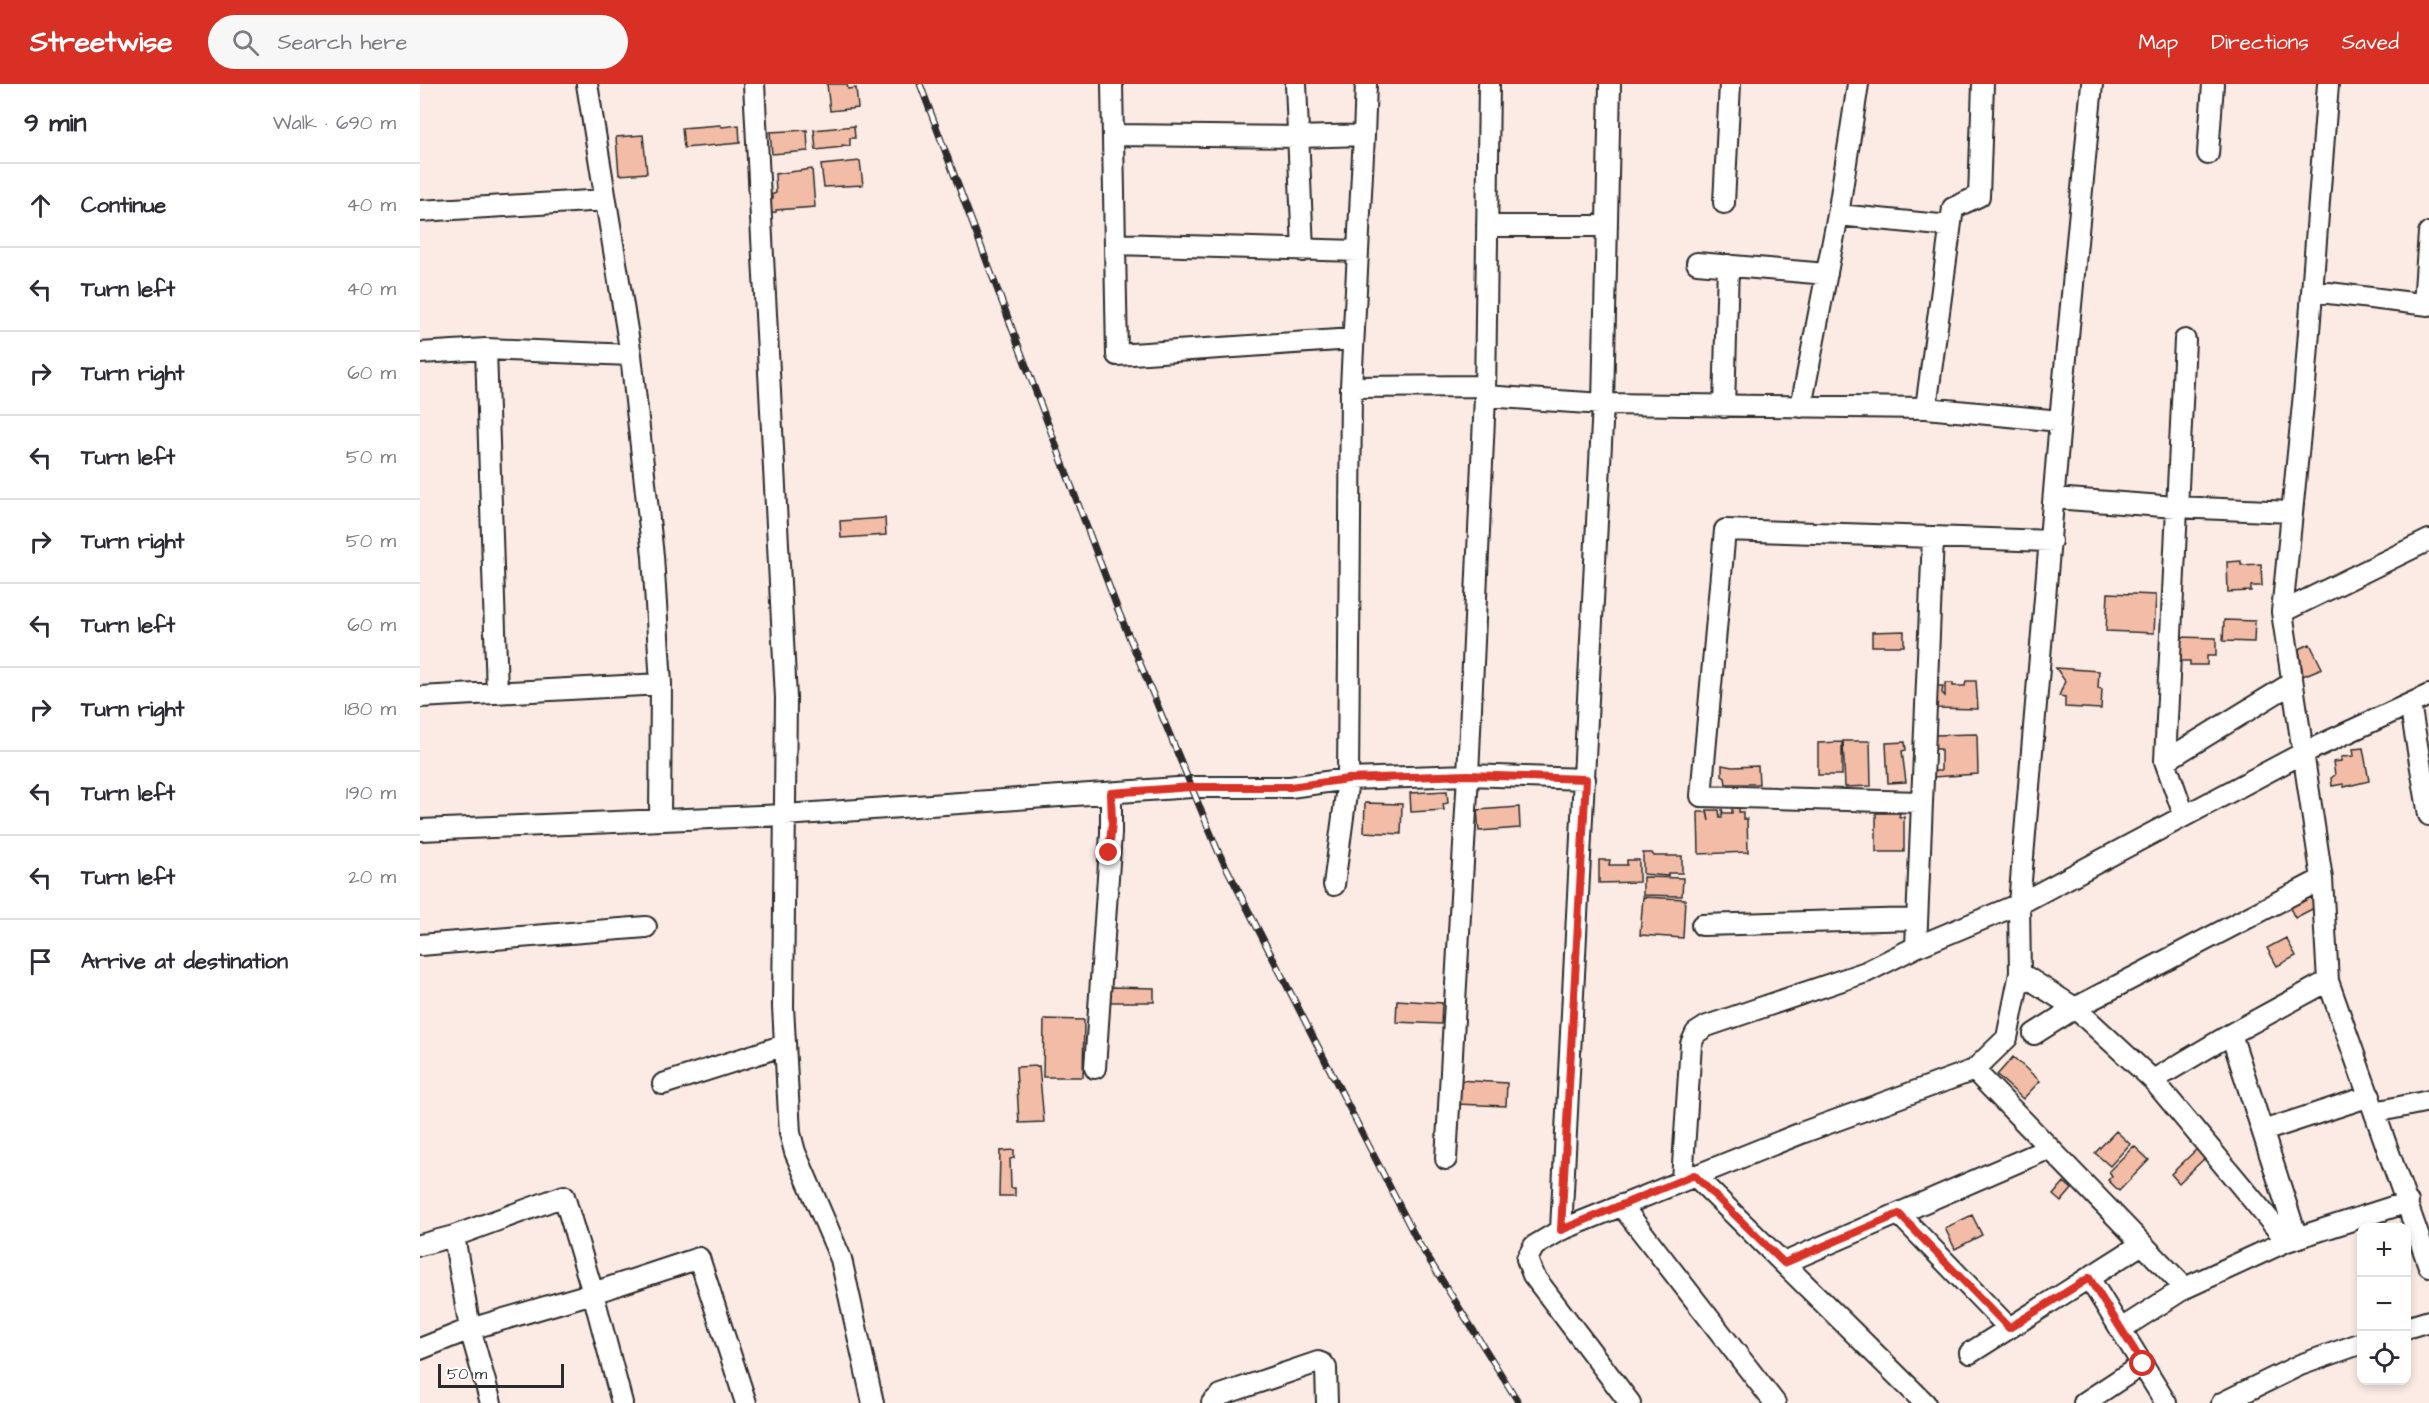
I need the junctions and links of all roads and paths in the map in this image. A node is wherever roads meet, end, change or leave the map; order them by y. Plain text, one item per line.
1 (587, 84) edge
2 (754, 84) edge
3 (1112, 84) edge
4 (1296, 84) edge
5 (1366, 84) edge
6 (1489, 84) edge
7 (1611, 84) edge
8 (1730, 84) edge
9 (1858, 84) edge
10 (1983, 84) edge
11 (2092, 84) edge
12 (2213, 84) edge
13 (2328, 84) edge
14 (1113, 135) junction
15 (1364, 135) junction
16 (1298, 137) junction
17 (2208, 154) dead end
18 (606, 200) junction
19 (1724, 202) dead end
20 (420, 211) edge
21 (1838, 215) junction
22 (1487, 226) junction
23 (1607, 226) junction
24 (1950, 226) junction
25 (2429, 233) edge
26 (1115, 244) junction
27 (1303, 251) junction
28 (1358, 251) junction
29 (1696, 263) dead end
30 (1728, 265) junction
31 (1827, 274) junction
32 (2312, 291) junction
33 (2426, 304) edge
34 (1353, 339) junction
35 (2185, 340) dead end
36 (486, 349) junction
37 (420, 353) edge
38 (631, 355) junction
39 (1351, 387) junction
40 (1485, 391) junction
41 (1603, 404) junction
42 (1724, 407) junction
43 (1801, 407) junction
44 (1926, 408) junction
45 (2060, 421) junction
46 (2054, 498) junction
47 (2176, 507) junction
48 (2292, 512) junction
49 (1933, 537) junction
50 (2429, 540) edge
51 (2051, 541) junction
52 (2282, 612) junction
53 (2292, 683) junction
54 (661, 684) junction
55 (496, 693) junction
56 (2429, 695) edge
57 (420, 697) edge
58 (2410, 704) junction
59 (2303, 753) junction
60 (2165, 760) junction
61 (1468, 775) junction
62 (1348, 779) junction
63 (1586, 779) junction
64 (1111, 793) junction
65 (1921, 802) junction
66 (785, 815) junction
67 (2184, 815) junction
68 (2429, 815) edge
69 (660, 820) junction
70 (420, 830) edge
71 (2322, 879) junction
72 (1334, 885) dead end
73 (2019, 904) junction
74 (1917, 919) junction
75 (1701, 925) dead end
76 (646, 927) dead end
77 (420, 945) edge
78 (1916, 947) junction
79 (2020, 973) junction
80 (2328, 981) junction
81 (2075, 1008) junction
82 (2034, 1034) dead end
83 (2231, 1034) junction
84 (785, 1045) junction
85 (1095, 1068) dead end
86 (1974, 1070) junction
87 (2153, 1080) junction
88 (663, 1083) dead end
89 (2429, 1101) edge
90 (2372, 1104) junction
91 (2263, 1131) junction
92 (2050, 1148) junction
93 (1446, 1159) dead end
94 (1688, 1177) junction
95 (2408, 1202) junction
96 (1621, 1205) junction
97 (1899, 1214) junction
98 (1561, 1230) junction
99 (2423, 1233) edge
100 (454, 1236) junction
101 (2292, 1239) junction
102 (2142, 1244) junction
103 (420, 1245) edge
104 (1784, 1263) junction
105 (2429, 1266) edge
106 (2089, 1278) junction
107 (2185, 1288) junction
108 (593, 1293) junction
109 (2429, 1321) edge
110 (2411, 1327) edge
111 (2009, 1328) junction
112 (470, 1329) junction
113 (2121, 1329) junction
114 (2357, 1344) edge
115 (420, 1349) edge
116 (1970, 1353) dead end
117 (2143, 1364) junction
118 (491, 1403) edge
119 (622, 1403) edge
120 (746, 1403) edge
121 (873, 1403) edge
122 (1212, 1403) edge
123 (1327, 1403) edge
124 (1630, 1403) edge
125 (1775, 1403) edge
126 (1925, 1403) edge
127 (2084, 1403) edge
128 (2166, 1403) edge
129 (2222, 1403) edge

1 - 18 street
2 - 66 street
3 - 14 street
4 - 16 street
5 - 15 street
6 - 22 street
7 - 23 street
8 - 19 street
9 - 21 street
10 - 24 street
11 - 45 street
12 - 17 street
13 - 32 street
14 - 16 street
14 - 26 street
15 - 16 street
15 - 28 street
16 - 27 street
18 - 20 street
18 - 38 street
21 - 24 street
21 - 31 street
22 - 23 street
22 - 40 street
23 - 41 street
24 - 44 street
25 - 33 street
26 - 27 street
26 - 34 street
27 - 28 street
28 - 34 street
29 - 30 street
30 - 31 street
30 - 42 street
31 - 43 street
32 - 33 street
32 - 48 street
34 - 39 street
35 - 47 street
36 - 37 street
36 - 38 street
36 - 55 street
38 - 54 street
39 - 40 street
39 - 62 street
40 - 41 street
40 - 61 street
41 - 42 street
41 - 63 street
42 - 43 street
43 - 44 street
44 - 45 street
45 - 46 street
46 - 47 street
46 - 51 street
47 - 48 street
47 - 60 street
48 - 52 street
49 - 51 street
49 - 65 street
49 - 65 street
50 - 52 street
51 - 73 street
52 - 53 street
53 - 59 street
53 - 60 street
54 - 55 street
54 - 69 street
55 - 57 street
56 - 58 street
58 - 59 street
58 - 68 street
59 - 67 street
59 - 71 street
60 - 67 street
61 - 62 street
61 - 63 street
61 - 93 street
62 - 64 street
62 - 72 street
63 - 98 street
64 - 66 street
64 - 85 street
65 - 74 street
66 - 69 street
66 - 84 street
67 - 73 street
69 - 70 street
71 - 80 street
71 - 81 street
73 - 78 street
73 - 79 street
74 - 75 street
74 - 78 street
76 - 77 street
78 - 94 street
79 - 81 street
79 - 86 street
80 - 83 street
80 - 90 street
81 - 82 street
81 - 87 street
83 - 87 street
83 - 91 street
84 - 88 street
84 - 121 street
86 - 92 street
86 - 94 street
87 - 101 street
89 - 90 street
90 - 91 street
90 - 95 street
91 - 101 street
92 - 97 street
92 - 102 street
94 - 96 street
94 - 104 street
95 - 99 street
95 - 101 street
96 - 98 street
96 - 125 street
97 - 104 street
97 - 111 street
98 - 124 street
99 - 105 street
100 - 103 street
100 - 108 street
100 - 112 street
101 - 107 street
102 - 106 street
102 - 107 street
104 - 126 street
106 - 111 street
106 - 113 street
107 - 113 street
108 - 112 street
108 - 119 street
108 - 120 street
109 - 110 street
111 - 116 street
112 - 115 street
112 - 118 street
113 - 117 street
114 - 129 street
117 - 127 street
117 - 128 street
122 - 123 street

